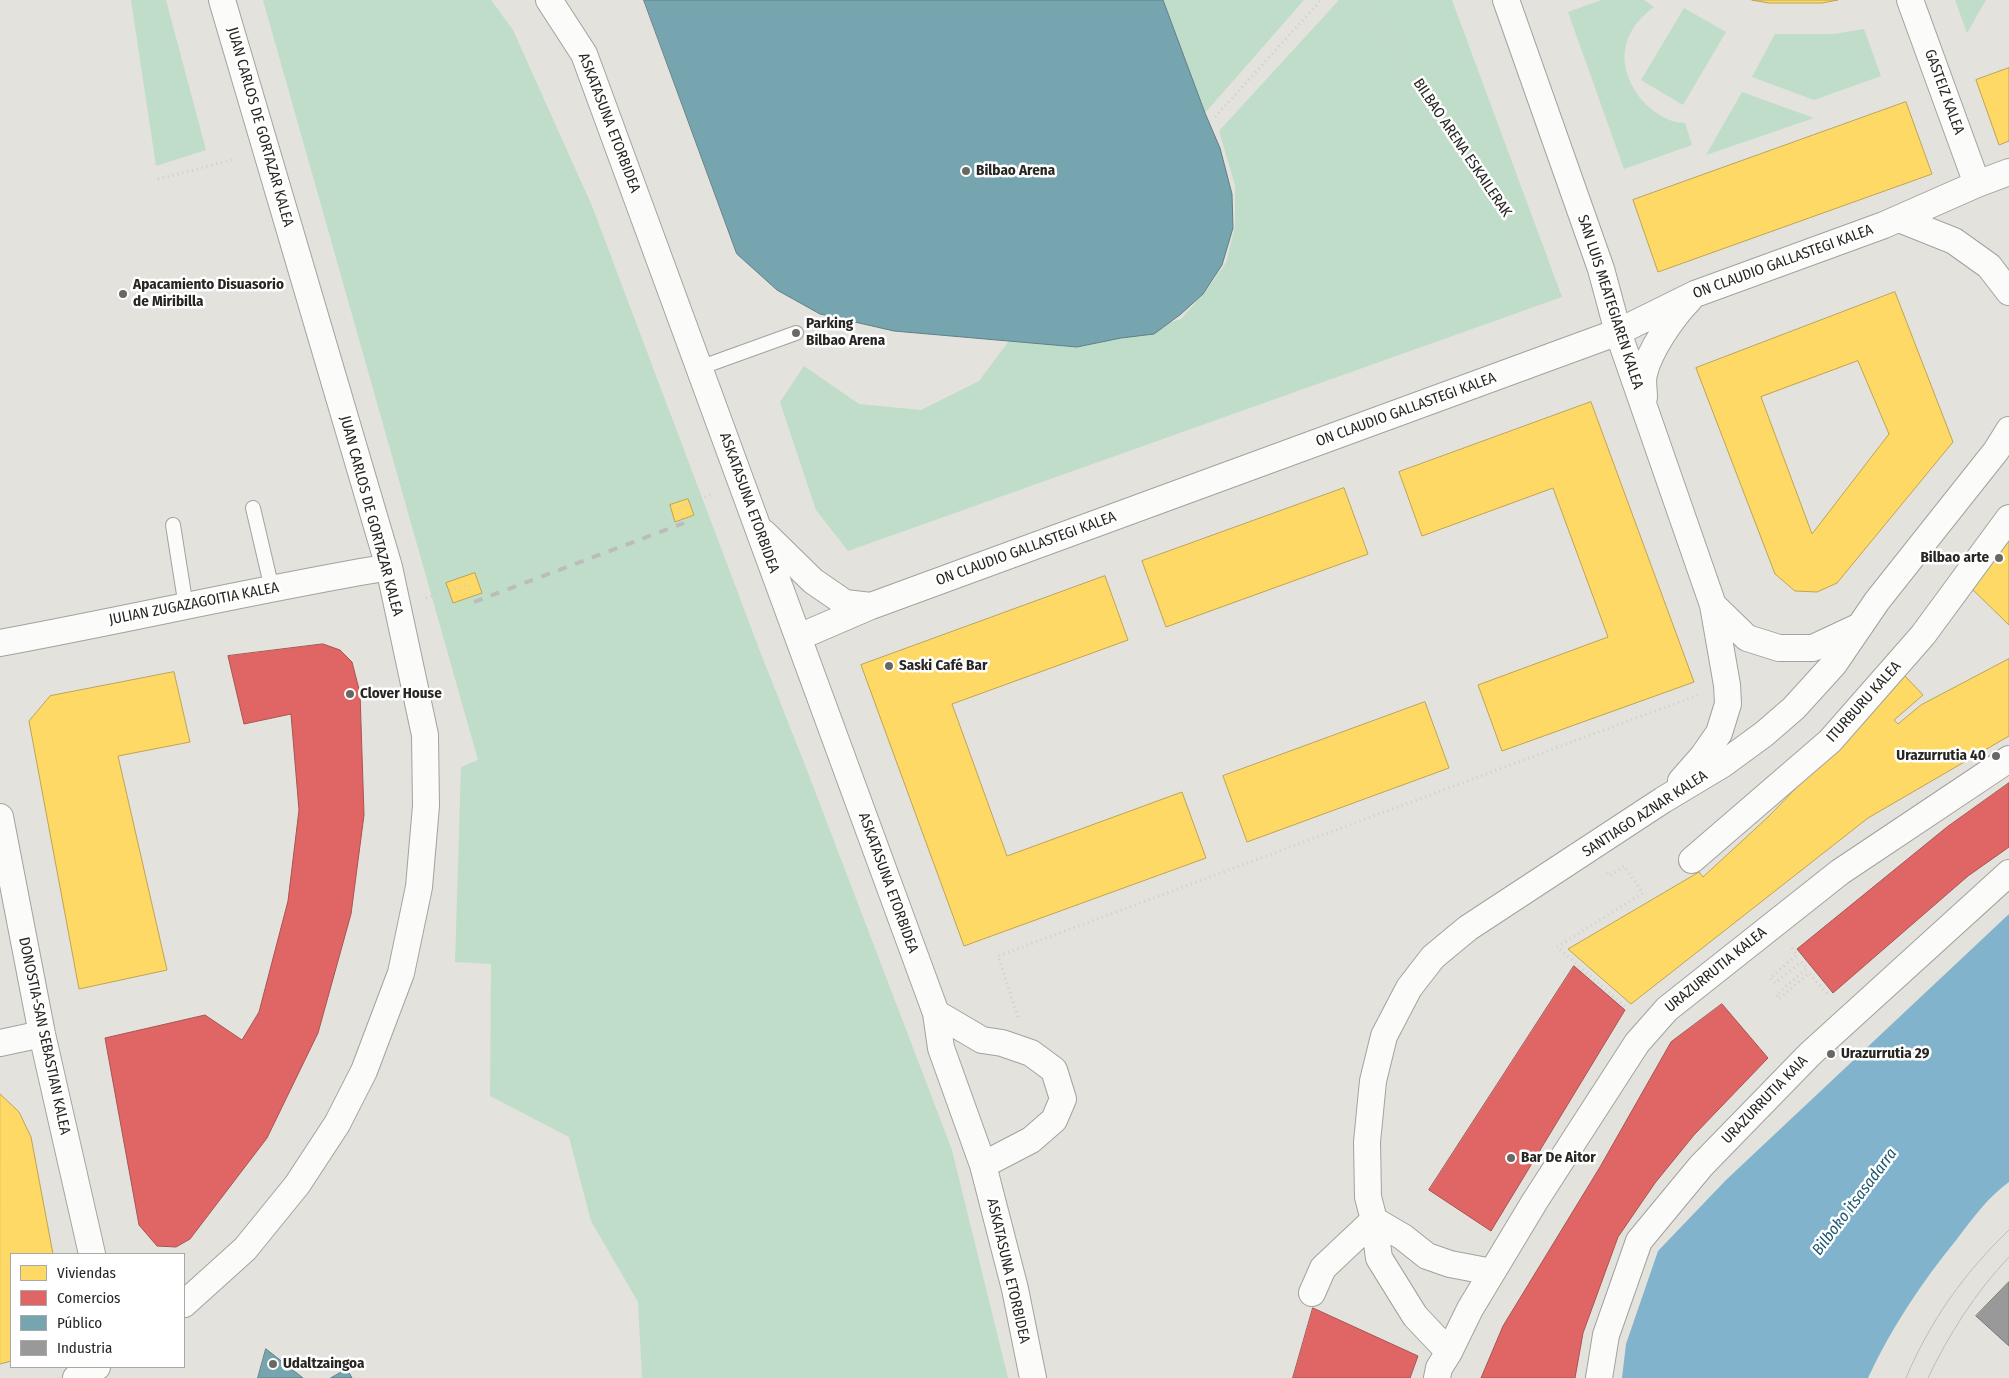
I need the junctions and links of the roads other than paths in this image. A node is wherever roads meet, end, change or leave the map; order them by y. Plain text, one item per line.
1 (222, 0) edge
2 (549, 0) edge
3 (1506, 0) edge
4 (1910, 0) edge
5 (2009, 172) edge
6 (1977, 184) junction
7 (1899, 219) junction
8 (2009, 292) edge
9 (1695, 294) junction
10 (1618, 332) junction
11 (796, 333) dead end
12 (699, 368) junction
13 (1644, 407) junction
14 (2009, 430) edge
15 (254, 508) dead end
16 (2009, 518) edge
17 (173, 525) dead end
18 (757, 526) junction
19 (389, 567) junction
20 (272, 589) junction
21 (1713, 605) junction
22 (871, 606) junction
23 (186, 607) junction
24 (1862, 625) junction
25 (799, 637) junction
26 (0, 643) edge
27 (2009, 759) edge
28 (1663, 800) junction
29 (0, 817) edge
30 (1692, 860) dead end
31 (2009, 873) edge
32 (936, 1013) junction
33 (42, 1034) junction
34 (0, 1043) edge
35 (983, 1165) junction
36 (1374, 1220) junction
37 (92, 1253) edge
38 (1492, 1272) junction
39 (1312, 1293) dead end
40 (185, 1303) edge
41 (1449, 1352) junction
42 (95, 1368) edge
43 (76, 1378) edge
44 (1033, 1378) edge
45 (1437, 1378) edge
46 (1598, 1378) edge

1 - 19 street, JUAN CARLOS DE GORTAZAR KALEA
2 - 12 street, ASKATASUNA ETORBIDEA
3 - 10 street, SAN LUIS MEATEGIAREN KALEA
4 - 6 street, GASTEIZ KALEA
5 - 6 street, ON CLAUDIO GALLASTEGI KALEA
6 - 7 street, ON CLAUDIO GALLASTEGI KALEA
7 - 8 street
7 - 9 street, ON CLAUDIO GALLASTEGI KALEA
9 - 10 street, ON CLAUDIO GALLASTEGI KALEA
9 - 13 street
10 - 13 street, SAN LUIS MEATEGIAREN KALEA
10 - 22 street, ON CLAUDIO GALLASTEGI KALEA
11 - 12 lane
12 - 18 street, ASKATASUNA ETORBIDEA
13 - 21 street, SAN LUIS MEATEGIAREN KALEA
14 - 24 street, SANTIAGO AZNAR KALEA
15 - 20 lane
16 - 30 street, ITURBURU KALEA
17 - 23 lane
18 - 22 street
18 - 25 street, ASKATASUNA ETORBIDEA
19 - 20 street, JULIAN ZUGAZAGOITIA KALEA
19 - 40 street, JUAN CARLOS DE GORTAZAR KALEA
20 - 23 street, JULIAN ZUGAZAGOITIA KALEA
21 - 24 street, SAN LUIS MEATEGIAREN KALEA
21 - 28 street, SAN LUIS MEATEGIAREN KALEA
22 - 25 street, ON CLAUDIO GALLASTEGI KALEA
23 - 26 street, JULIAN ZUGAZAGOITIA KALEA
24 - 28 street, SANTIAGO AZNAR KALEA
25 - 32 street, ASKATASUNA ETORBIDEA
27 - 38 street, URAZURRUTIA KALEA
28 - 36 street, SANTIAGO AZNAR KALEA
29 - 33 street, DONOSTIA-SAN SEBASTIAN KALEA
31 - 46 street, URAZURRUTIA KAIA
32 - 35 street, ASKATASUNA ETORBIDEA
32 - 35 street
33 - 34 street
33 - 37 street, DONOSTIA-SAN SEBASTIAN KALEA
35 - 44 street, ASKATASUNA ETORBIDEA
36 - 38 street
36 - 39 street
36 - 41 street, SANTIAGO AZNAR KALEA
38 - 41 street, URAZURRUTIA KALEA
41 - 45 street, URAZURRUTIA KALEA
42 - 43 street

